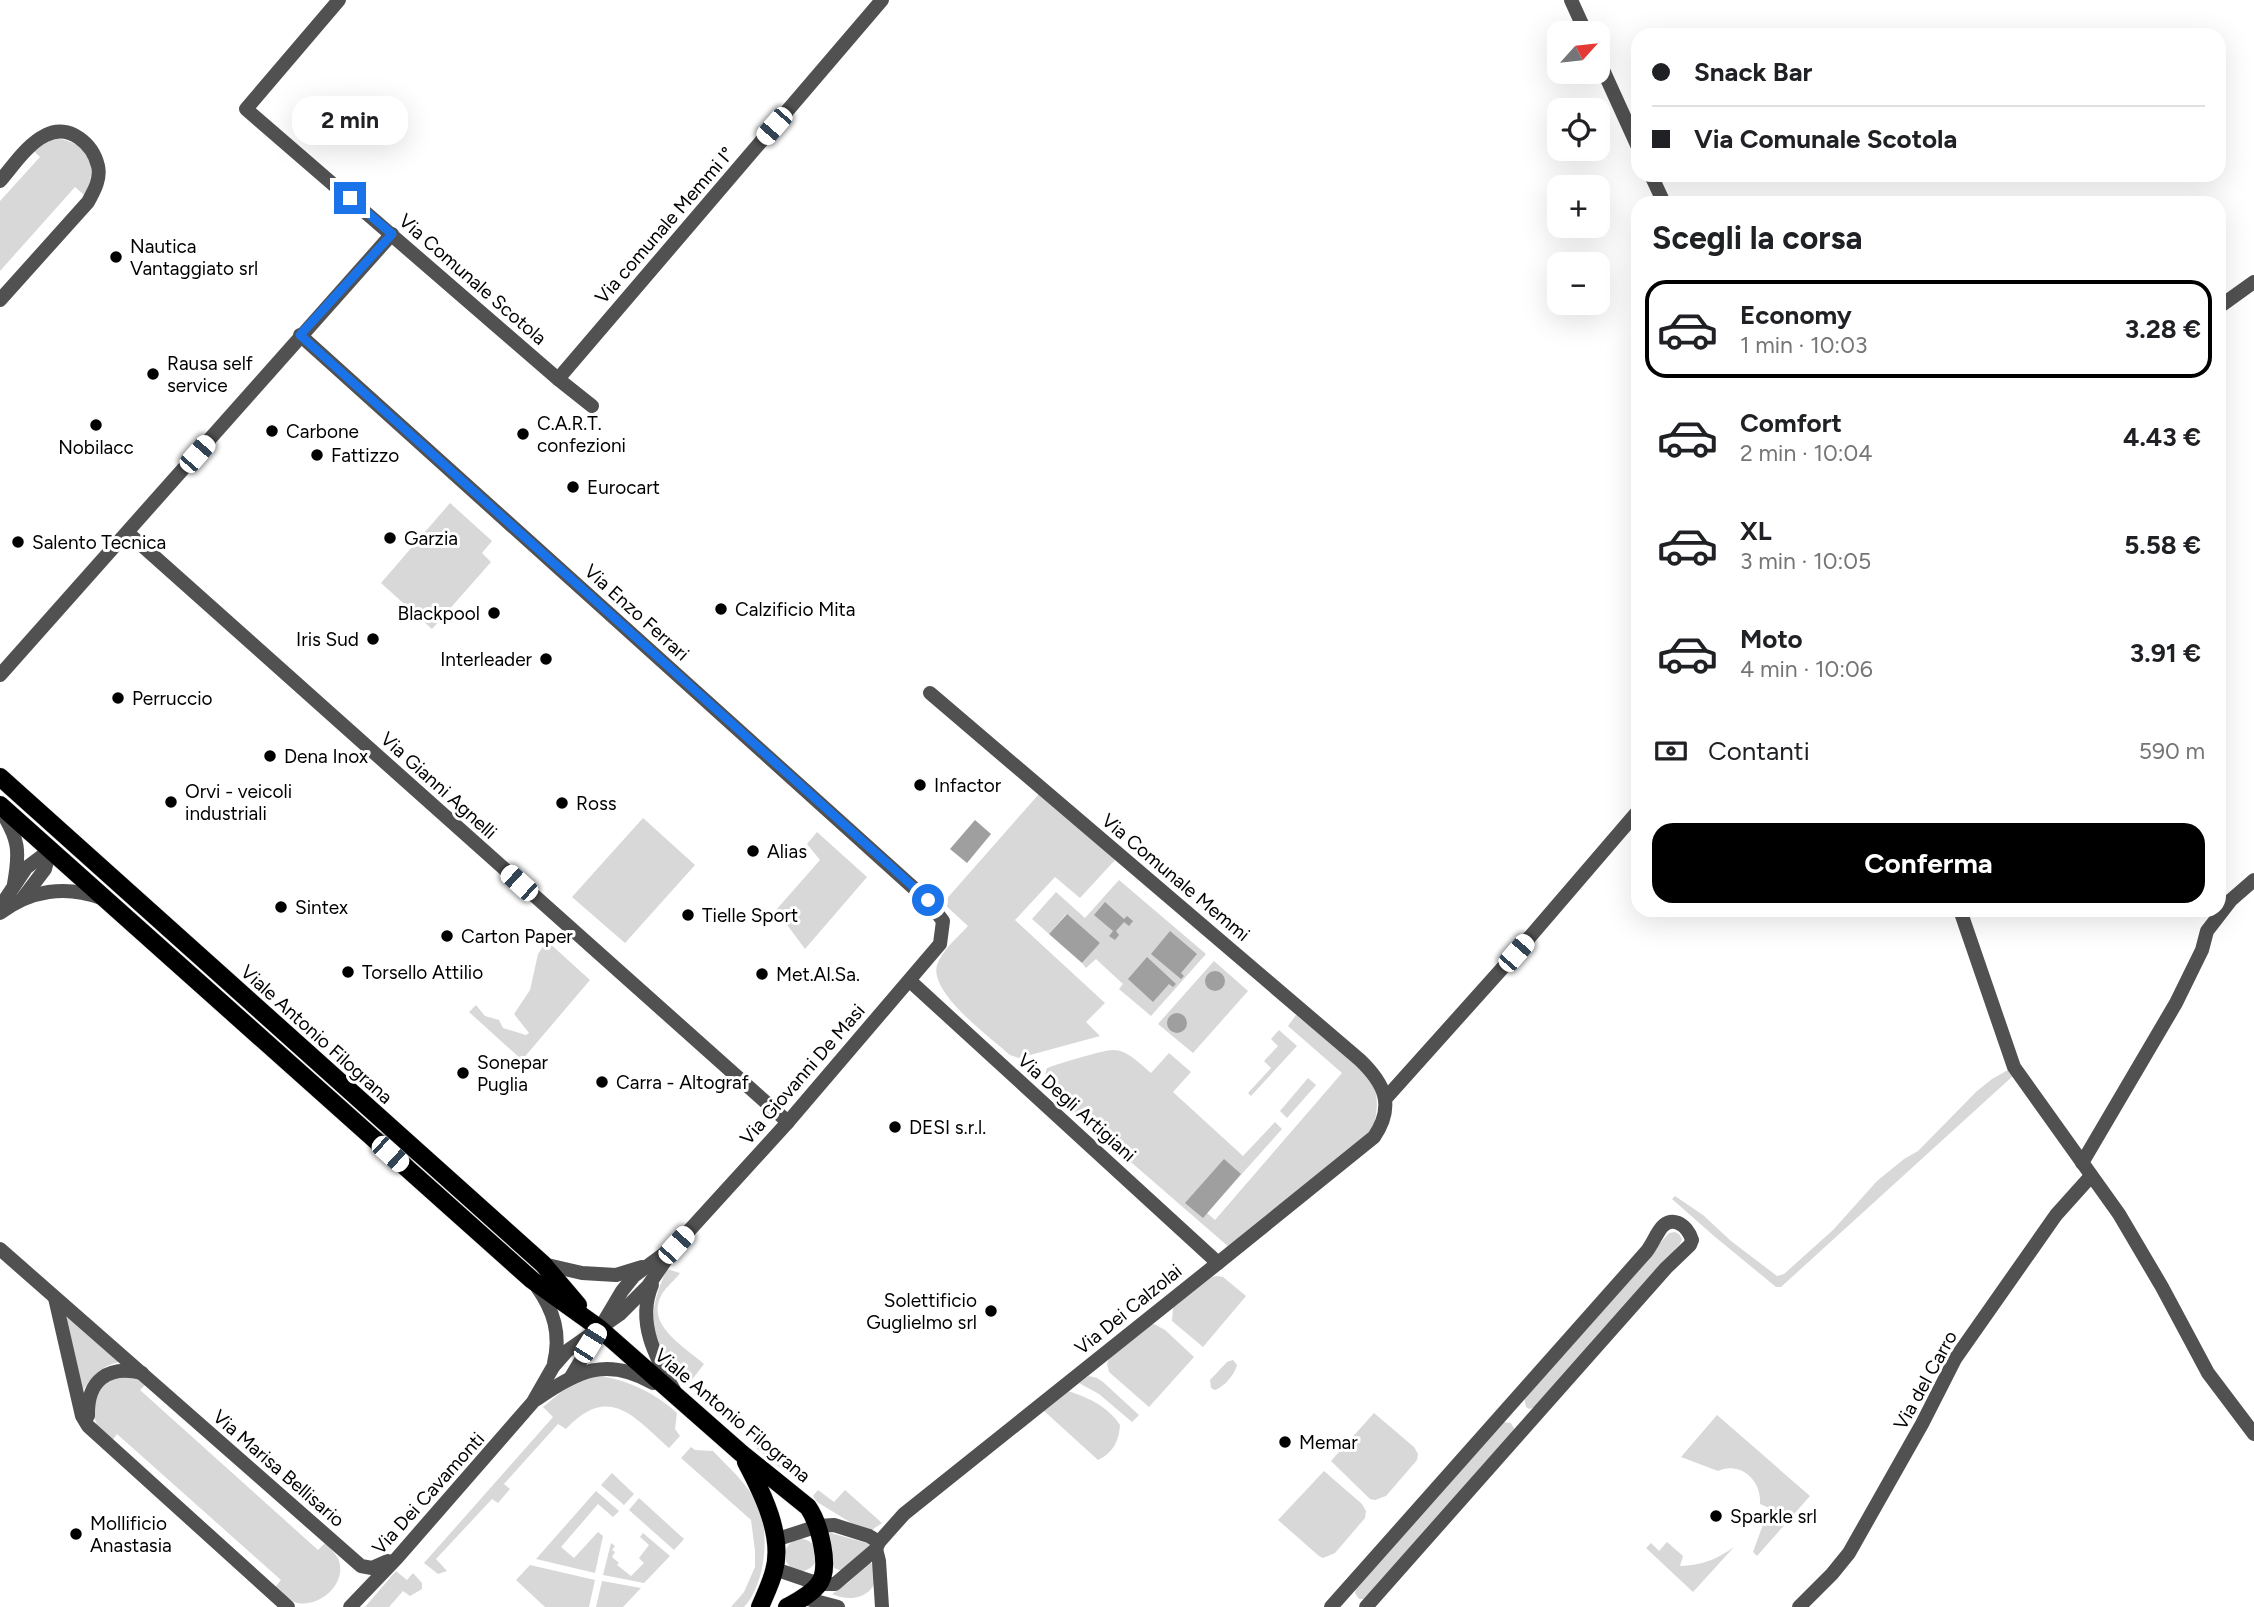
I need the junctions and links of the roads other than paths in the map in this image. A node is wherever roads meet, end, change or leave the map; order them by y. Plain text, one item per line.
1 (339, 0) edge
2 (882, 0) edge
3 (1571, 0) edge
4 (1581, 21) edge
5 (1609, 84) edge
6 (1631, 131) edge
7 (0, 181) edge
8 (392, 234) junction
9 (2254, 282) edge
10 (0, 300) edge
11 (2226, 302) edge
12 (300, 335) junction
13 (558, 379) junction
14 (592, 406) dead end
15 (128, 533) junction
16 (0, 675) edge
17 (930, 693) dead end
18 (0, 777) edge
19 (0, 807) edge
20 (1631, 819) edge
21 (63, 836) junction
22 (50, 850) junction
23 (2254, 880) edge
24 (14, 884) junction
25 (22, 899) junction
26 (106, 900) junction
27 (2226, 906) edge
28 (0, 910) edge
29 (1962, 917) edge
30 (2218, 917) edge
31 (943, 921) joint
32 (909, 981) junction
33 (1386, 1098) junction
34 (788, 1122) junction
35 (2082, 1163) junction
36 (2091, 1176) junction
37 (0, 1249) edge
38 (1218, 1263) junction
39 (543, 1264) junction
40 (652, 1270) junction
41 (532, 1280) junction
42 (55, 1298) junction
43 (599, 1328) junction
44 (553, 1367) junction
45 (143, 1374) junction
46 (571, 1377) junction
47 (678, 1397) junction
48 (533, 1402) junction
49 (1509, 1407) junction
50 (1528, 1423) junction
51 (88, 1426) junction
52 (2254, 1434) edge
53 (741, 1453) junction
54 (818, 1526) junction
55 (775, 1540) junction
56 (878, 1545) junction
57 (397, 1558) junction
58 (775, 1569) junction
59 (820, 1584) junction
60 (804, 1598) junction
61 (1333, 1606) edge
62 (288, 1607) edge
63 (350, 1607) edge
64 (760, 1607) edge
65 (787, 1607) edge
66 (838, 1607) edge
67 (882, 1607) edge
68 (1366, 1607) edge
69 (1799, 1607) edge

1 - 8 street, Via Comunale Scotola
2 - 13 street, Via comunale Memmi I°
3 - 4 street
5 - 6 street
7 - 10 street
8 - 12 street
8 - 13 street, Via Comunale Scotola
9 - 11 street
12 - 15 street
12 - 31 street, Via Enzo Ferrari
13 - 14 street, Via Comunale Scotola
15 - 16 street
15 - 34 street, Via Gianni Agnelli
17 - 33 street, Via Comunale Memmi
18 - 21 main road, Viale Antonio Filograna
19 - 22 main road, Viale Antonio Filograna
19 - 24 street
20 - 33 street
21 - 22 main road
21 - 39 main road, Viale Antonio Filograna
22 - 24 street
22 - 25 street
22 - 26 main road, Viale Antonio Filograna
23 - 27 street
24 - 28 street
25 - 26 street
25 - 28 street
26 - 41 main road, Viale Antonio Filograna
29 - 35 street
30 - 35 street
31 - 32 street, Via Giovanni De Masi
32 - 34 street, Via Giovanni De Masi
32 - 38 street, Via Degli Artigiani
33 - 38 street, Via Dei Calzolai
34 - 40 street, Via Giovanni De Masi
35 - 36 street
36 - 52 street
36 - 69 street, Via del Carro
37 - 42 street, Via Marisa Bellisario
38 - 56 street, Via Dei Calzolai
39 - 40 street
39 - 43 main road, Viale Antonio Filograna
40 - 43 street
40 - 47 street
41 - 43 main road, Viale Antonio Filograna
41 - 44 street
42 - 45 street, Via Marisa Bellisario
42 - 51 street
43 - 44 street
43 - 46 street
43 - 47 main road, Viale Antonio Filograna
44 - 48 street
45 - 51 street
45 - 57 street, Via Marisa Bellisario
46 - 47 street
46 - 48 street
47 - 53 main road, Viale Antonio Filograna
48 - 57 street, Via Dei Cavamonti
49 - 50 street
49 - 50 street
49 - 61 street
50 - 68 street
51 - 62 street
53 - 54 main road, Viale Antonio Filograna
53 - 55 main road
54 - 55 street
54 - 56 street
54 - 59 main road
55 - 58 main road
56 - 59 street, Via Dei Calzolai
56 - 67 street
57 - 63 street, Via Dei Cavamonti
58 - 59 street
58 - 64 main road
59 - 60 main road
60 - 65 main road
60 - 66 street

